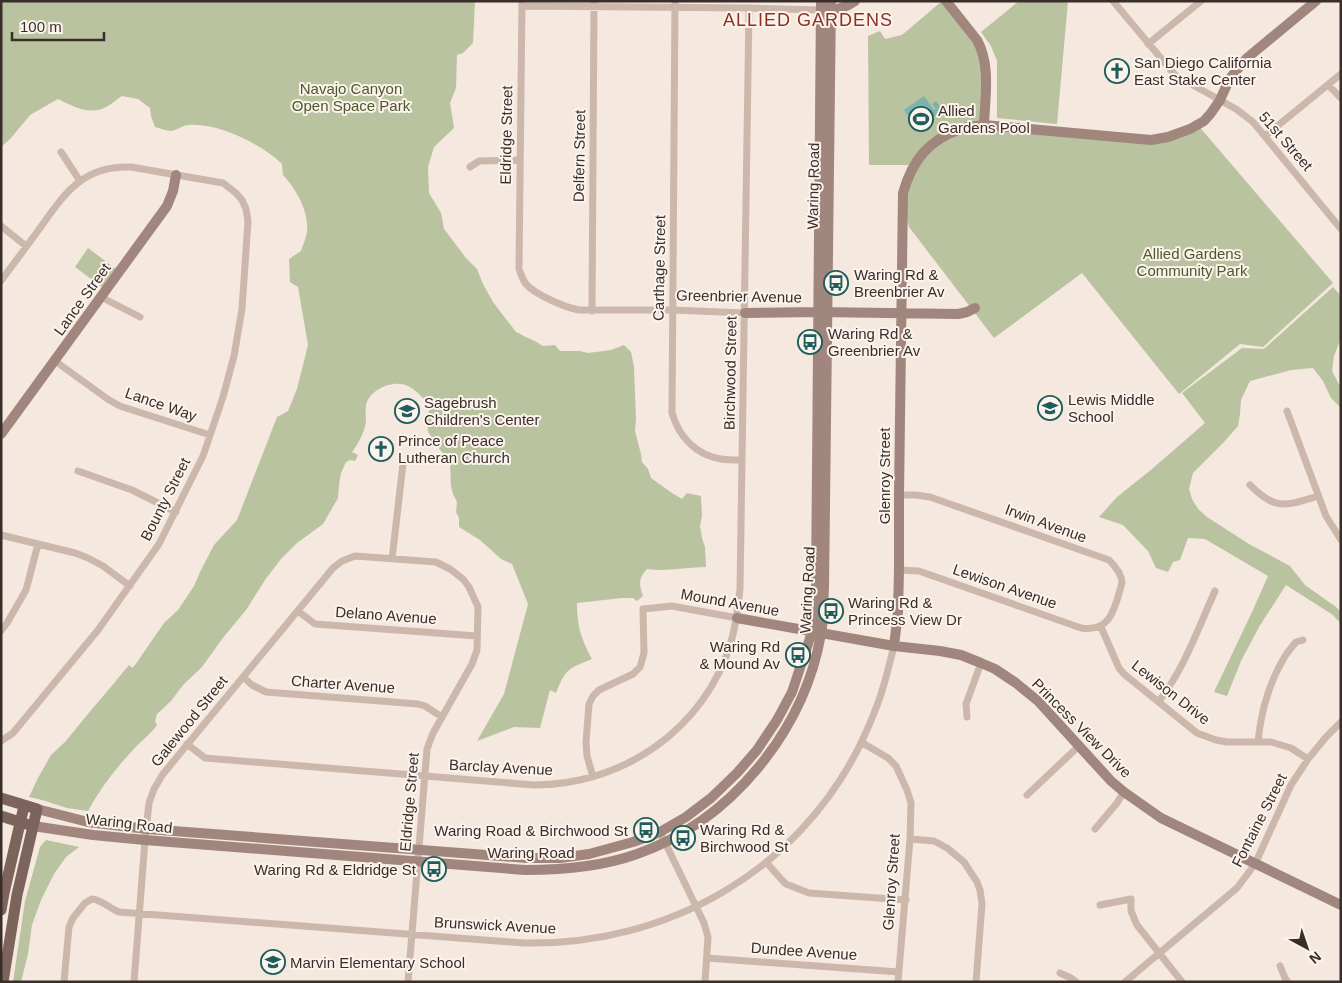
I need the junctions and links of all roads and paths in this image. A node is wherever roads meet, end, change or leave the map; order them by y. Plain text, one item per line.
1 (855, 1) edge
2 (946, 1) edge
3 (1114, 1) edge
4 (1201, 1) edge
5 (1316, 1) edge
6 (522, 4) edge
7 (594, 4) edge
8 (675, 4) edge
9 (826, 6) edge
10 (749, 8) junction
11 (1148, 44) junction
12 (1341, 74) edge
13 (1328, 85) junction
14 (1341, 98) edge
15 (1220, 100) junction
16 (984, 125) junction
17 (1265, 136) junction
18 (61, 152) dead end
19 (520, 160) junction
20 (470, 167) dead end
21 (176, 175) junction
22 (80, 181) junction
23 (1, 226) edge
24 (1341, 229) edge
25 (26, 246) junction
26 (519, 269) joint
27 (1, 281) edge
28 (101, 297) junction
29 (975, 308) dead end
30 (673, 310) junction
31 (592, 311) junction
32 (822, 312) junction
33 (745, 313) junction
34 (901, 313) junction
35 (140, 317) dead end
36 (55, 361) junction
37 (1287, 411) dead end
38 (1, 434) edge
39 (210, 436) junction
40 (741, 460) junction
41 (403, 464) dead end
42 (78, 470) dead end
43 (1250, 485) dead end
44 (899, 495) junction
45 (1318, 496) junction
46 (176, 512) junction
47 (1, 535) edge
48 (1341, 540) edge
49 (38, 544) junction
50 (392, 559) junction
51 (333, 568) joint
52 (899, 570) junction
53 (130, 586) junction
54 (1215, 591) dead end
55 (298, 611) junction
56 (737, 618) junction
57 (1101, 626) junction
58 (1, 631) edge
59 (817, 632) junction
60 (477, 636) junction
61 (1303, 640) dead end
62 (894, 646) junction
63 (981, 663) junction
64 (243, 677) junction
65 (1158, 701) junction
66 (442, 717) junction
67 (967, 717) dead end
68 (1341, 722) edge
69 (1, 741) edge
70 (1258, 741) junction
71 (861, 742) junction
72 (188, 744) junction
73 (1080, 746) junction
74 (1308, 759) junction
75 (424, 776) junction
76 (593, 777) junction
77 (1124, 792) junction
78 (1027, 795) dead end
79 (1, 798) edge
80 (24, 806) junction
81 (37, 809) junction
82 (1, 816) edge
83 (20, 823) junction
84 (33, 826) junction
85 (146, 829) junction
86 (1095, 829) dead end
87 (662, 837) junction
88 (910, 839) junction
89 (145, 840) junction
90 (418, 850) junction
91 (417, 862) junction
92 (766, 862) junction
93 (1255, 864) junction
94 (906, 900) junction
95 (1100, 905) dead end
96 (1341, 905) edge
97 (696, 906) junction
98 (1, 910) edge
99 (140, 913) junction
100 (412, 934) junction
101 (1160, 953) junction
102 (707, 958) junction
103 (1280, 966) dead end
104 (899, 972) junction
105 (1060, 974) dead end
106 (3, 982) edge
107 (64, 982) edge
108 (134, 982) edge
109 (408, 982) edge
110 (704, 982) edge
111 (898, 982) edge
112 (976, 982) edge
113 (1076, 982) edge
114 (1126, 982) edge
115 (1182, 982) edge
116 (1288, 982) edge

1 - 9 main road
2 - 16 main road
3 - 11 street, 51st Street
4 - 11 street
5 - 15 main road
6 - 7 street
6 - 19 street, Eldridge Street
7 - 8 street
7 - 31 street, Delfern Street
8 - 10 street
8 - 30 street, Carthage Street
9 - 10 street
9 - 32 main road, Waring Road
10 - 33 street, Birchwood Street
11 - 15 street, 51st Street
12 - 13 street
13 - 14 street
13 - 17 street
15 - 16 main road
15 - 17 street, 51st Street
16 - 34 main road, Glenroy Street
17 - 24 street, 51st Street
18 - 22 street
19 - 20 street
19 - 26 street, Eldridge Street
21 - 22 street
21 - 28 main road, Lance Street
21 - 39 street, Bounty Street
22 - 25 street
23 - 25 street
25 - 27 street
26 - 31 street, Greenbrier Avenue
28 - 35 street
28 - 36 main road, Lance Street
29 - 34 main road, Greenbrier Avenue
30 - 31 street, Greenbrier Avenue
30 - 33 street, Greenbrier Avenue
30 - 40 street, Carthage Street
32 - 33 main road, Greenbrier Avenue
32 - 34 main road, Greenbrier Avenue
32 - 59 main road, Waring Road
33 - 40 street, Birchwood Street
34 - 44 main road, Glenroy Street
36 - 38 main road, Lance Street
36 - 39 street, Lance Way
37 - 45 street
39 - 46 street, Bounty Street
40 - 56 street, Birchwood Street
41 - 50 street
42 - 46 street
43 - 45 street
44 - 52 main road, Glenroy Street
44 - 57 street, Irwin Avenue
45 - 48 street
46 - 53 street, Bounty Street
47 - 49 street
49 - 53 street
49 - 58 street
50 - 51 street, Eldridge Street
50 - 60 street, Eldridge Street
51 - 55 street, Galewood Street
52 - 57 street, Lewison Avenue
52 - 62 main road, Glenroy Street
53 - 69 street, Bounty Street
54 - 65 street
55 - 60 street, Delano Avenue
55 - 64 street, Galewood Street
56 - 59 main road, Mound Avenue
56 - 76 street, Barclay Avenue
56 - 76 street, Mound Avenue
57 - 65 street, Lewison Drive
59 - 62 main road, Princess View Drive
59 - 87 main road, Waring Road
60 - 66 street, Eldridge Street
61 - 70 street
62 - 63 main road, Princess View Drive
62 - 71 street, Glenroy Street
63 - 67 street
63 - 73 main road, Princess View Drive
64 - 66 street, Charter Avenue
64 - 72 street, Galewood Street
65 - 70 street, Lewison Drive
66 - 75 street, Eldridge Street
68 - 74 street, Fontaine Street
70 - 74 street, Lewison Drive
71 - 88 street, Glenroy Street
71 - 92 street, Brunswick Avenue
72 - 75 street, Barclay Avenue
72 - 85 street, Galewood Street
73 - 77 main road, Princess View Drive
73 - 78 street
74 - 93 street, Fontaine Street
75 - 76 street, Barclay Avenue
75 - 90 street, Eldridge Street
77 - 86 street
77 - 93 main road, Princess View Drive
79 - 80 main road
80 - 81 main road
80 - 83 main road
81 - 84 main road
81 - 85 main road, Waring Road
82 - 83 main road
83 - 84 main road
83 - 98 main road
84 - 89 main road, Waring Road
84 - 106 main road
85 - 89 street, Galewood Street
85 - 90 main road, Waring Road
87 - 90 main road, Waring Road
87 - 91 main road, Waring Road
87 - 97 street
88 - 94 street, Glenroy Street
88 - 112 street
89 - 91 main road, Waring Road
89 - 99 street, Galewood Street
90 - 91 street, Eldridge Street
91 - 100 street, Eldridge Street
92 - 94 street
92 - 97 street, Brunswick Avenue
93 - 96 main road, Princess View Drive
93 - 101 street, Fontaine Street
94 - 104 street, Glenroy Street
95 - 101 street
97 - 100 street, Brunswick Avenue
97 - 102 street
99 - 100 street, Brunswick Avenue
99 - 107 street, Brunswick Avenue
99 - 108 street, Galewood Street
100 - 109 street, Eldridge Street
101 - 114 street, Fontaine Street
101 - 115 street
102 - 104 street, Dundee Avenue
102 - 110 street
103 - 116 street
104 - 111 street, Glenroy Street
105 - 113 street

